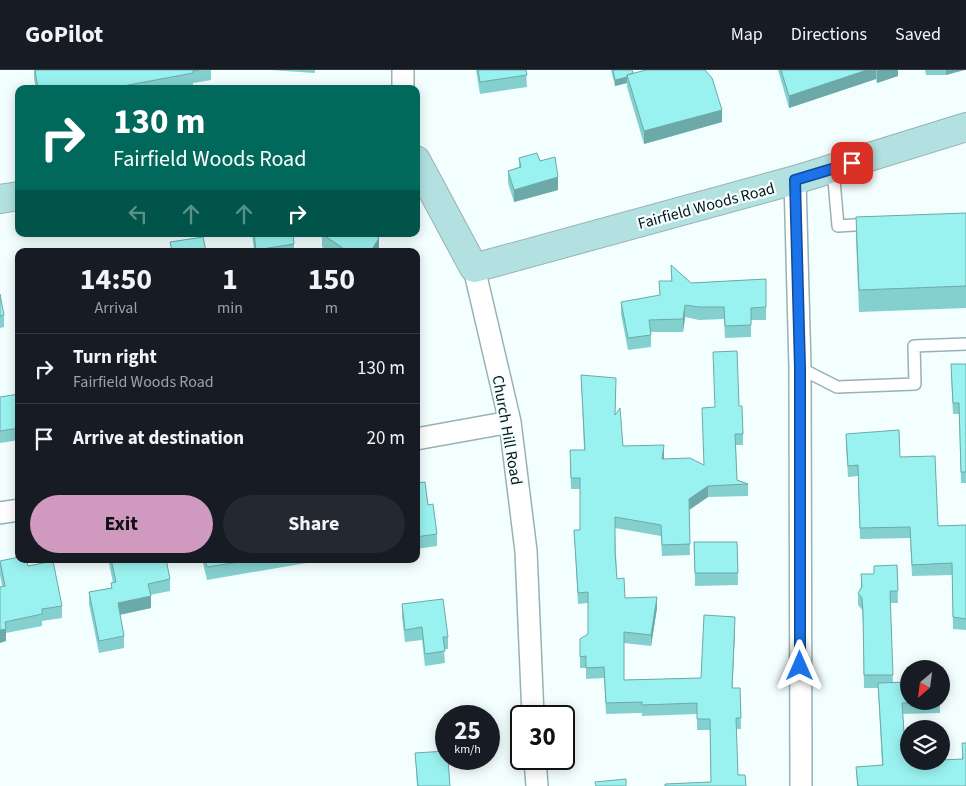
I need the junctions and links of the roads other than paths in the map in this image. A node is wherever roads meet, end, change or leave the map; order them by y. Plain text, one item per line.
1 (404, 70) edge
2 (403, 85) edge
3 (966, 127) edge
4 (420, 167) edge
5 (833, 169) junction
6 (795, 180) junction
7 (15, 197) edge
8 (0, 199) edge
9 (877, 224) edge
10 (474, 268) junction
11 (966, 344) edge
12 (800, 368) junction
13 (510, 422) junction
14 (420, 438) edge
15 (15, 511) edge
16 (0, 514) edge
17 (533, 705) edge
18 (536, 770) edge
19 (537, 786) edge
20 (801, 786) edge

1 - 2 street
3 - 5 main road, Fairfield Woods Road
4 - 10 main road, Church Hill Road
5 - 6 main road, Fairfield Woods Road
5 - 9 lane
6 - 10 main road, Fairfield Woods Road
6 - 12 street
7 - 8 main road
10 - 13 street, Church Hill Road
11 - 12 lane
12 - 20 street
13 - 14 street
13 - 17 street, Church Hill Road
15 - 16 street
18 - 19 street

